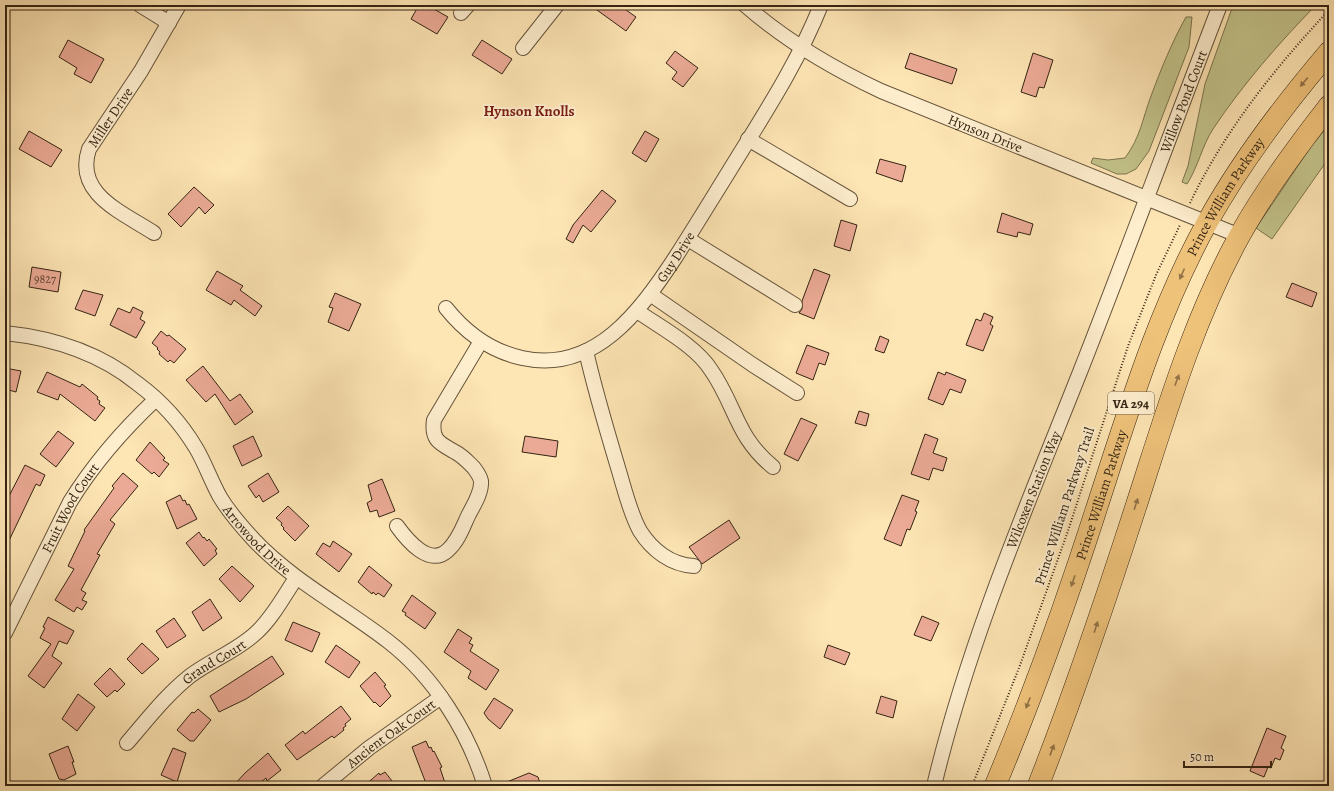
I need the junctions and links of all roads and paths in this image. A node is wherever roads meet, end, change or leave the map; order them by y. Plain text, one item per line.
1 (140, 5) edge
2 (179, 5) edge
3 (557, 5) edge
4 (744, 5) edge
5 (822, 5) edge
6 (1220, 5) edge
7 (1329, 10) edge
8 (169, 23) junction
9 (523, 48) dead end
10 (802, 49) junction
11 (1329, 52) edge
12 (1329, 106) edge
13 (748, 139) junction
14 (1147, 198) junction
15 (850, 200) dead end
16 (1192, 200) dead end
17 (1207, 222) junction
18 (154, 233) dead end
19 (1176, 233) dead end
20 (1240, 236) junction
21 (688, 239) junction
22 (650, 294) junction
23 (794, 304) dead end
24 (446, 308) dead end
25 (637, 311) junction
26 (5, 333) edge
27 (481, 341) junction
28 (586, 351) junction
29 (797, 392) dead end
30 (156, 399) junction
31 (774, 467) dead end
32 (397, 526) dead end
33 (694, 566) dead end
34 (296, 578) junction
35 (5, 633) edge
36 (441, 697) junction
37 (127, 743) dead end
38 (323, 786) edge
39 (485, 786) edge
40 (934, 786) edge
41 (972, 786) edge
42 (995, 786) edge
43 (1038, 786) edge

1 - 8 street
2 - 8 street, Miller Drive
3 - 9 street
4 - 10 street, Hynson Drive
5 - 10 street, Guy Drive
6 - 14 street, Willow Pond Court
7 - 16 path
8 - 18 street, Miller Drive
10 - 13 street, Guy Drive
10 - 14 street, Hynson Drive
11 -> 17 highway, Prince William Parkway / VA 294
12 - 20 highway, VA 294
13 - 15 street
13 - 21 street, Guy Drive
14 - 17 street, Hynson Drive
14 - 40 street, Wilcoxen Station Way
17 - 20 street, Hynson Drive
17 -> 42 highway, Prince William Parkway / VA 294
19 - 41 path, Prince William Parkway Trail
43 -> 20 highway, VA 294
21 - 22 street, Guy Drive
21 - 23 street
22 - 25 street, Guy Drive
22 - 29 street
24 - 27 street, Guy Drive
25 - 28 street, Guy Drive
25 - 31 street
26 - 30 street, Arrowood Drive
27 - 28 street, Guy Drive
27 - 32 street
28 - 33 street
30 - 34 street, Arrowood Drive
30 - 35 street, Fruit Wood Court
34 - 36 street, Arrowood Drive
34 - 37 street, Grand Court
36 - 38 street, Ancient Oak Court
36 - 39 street, Arrowood Drive

